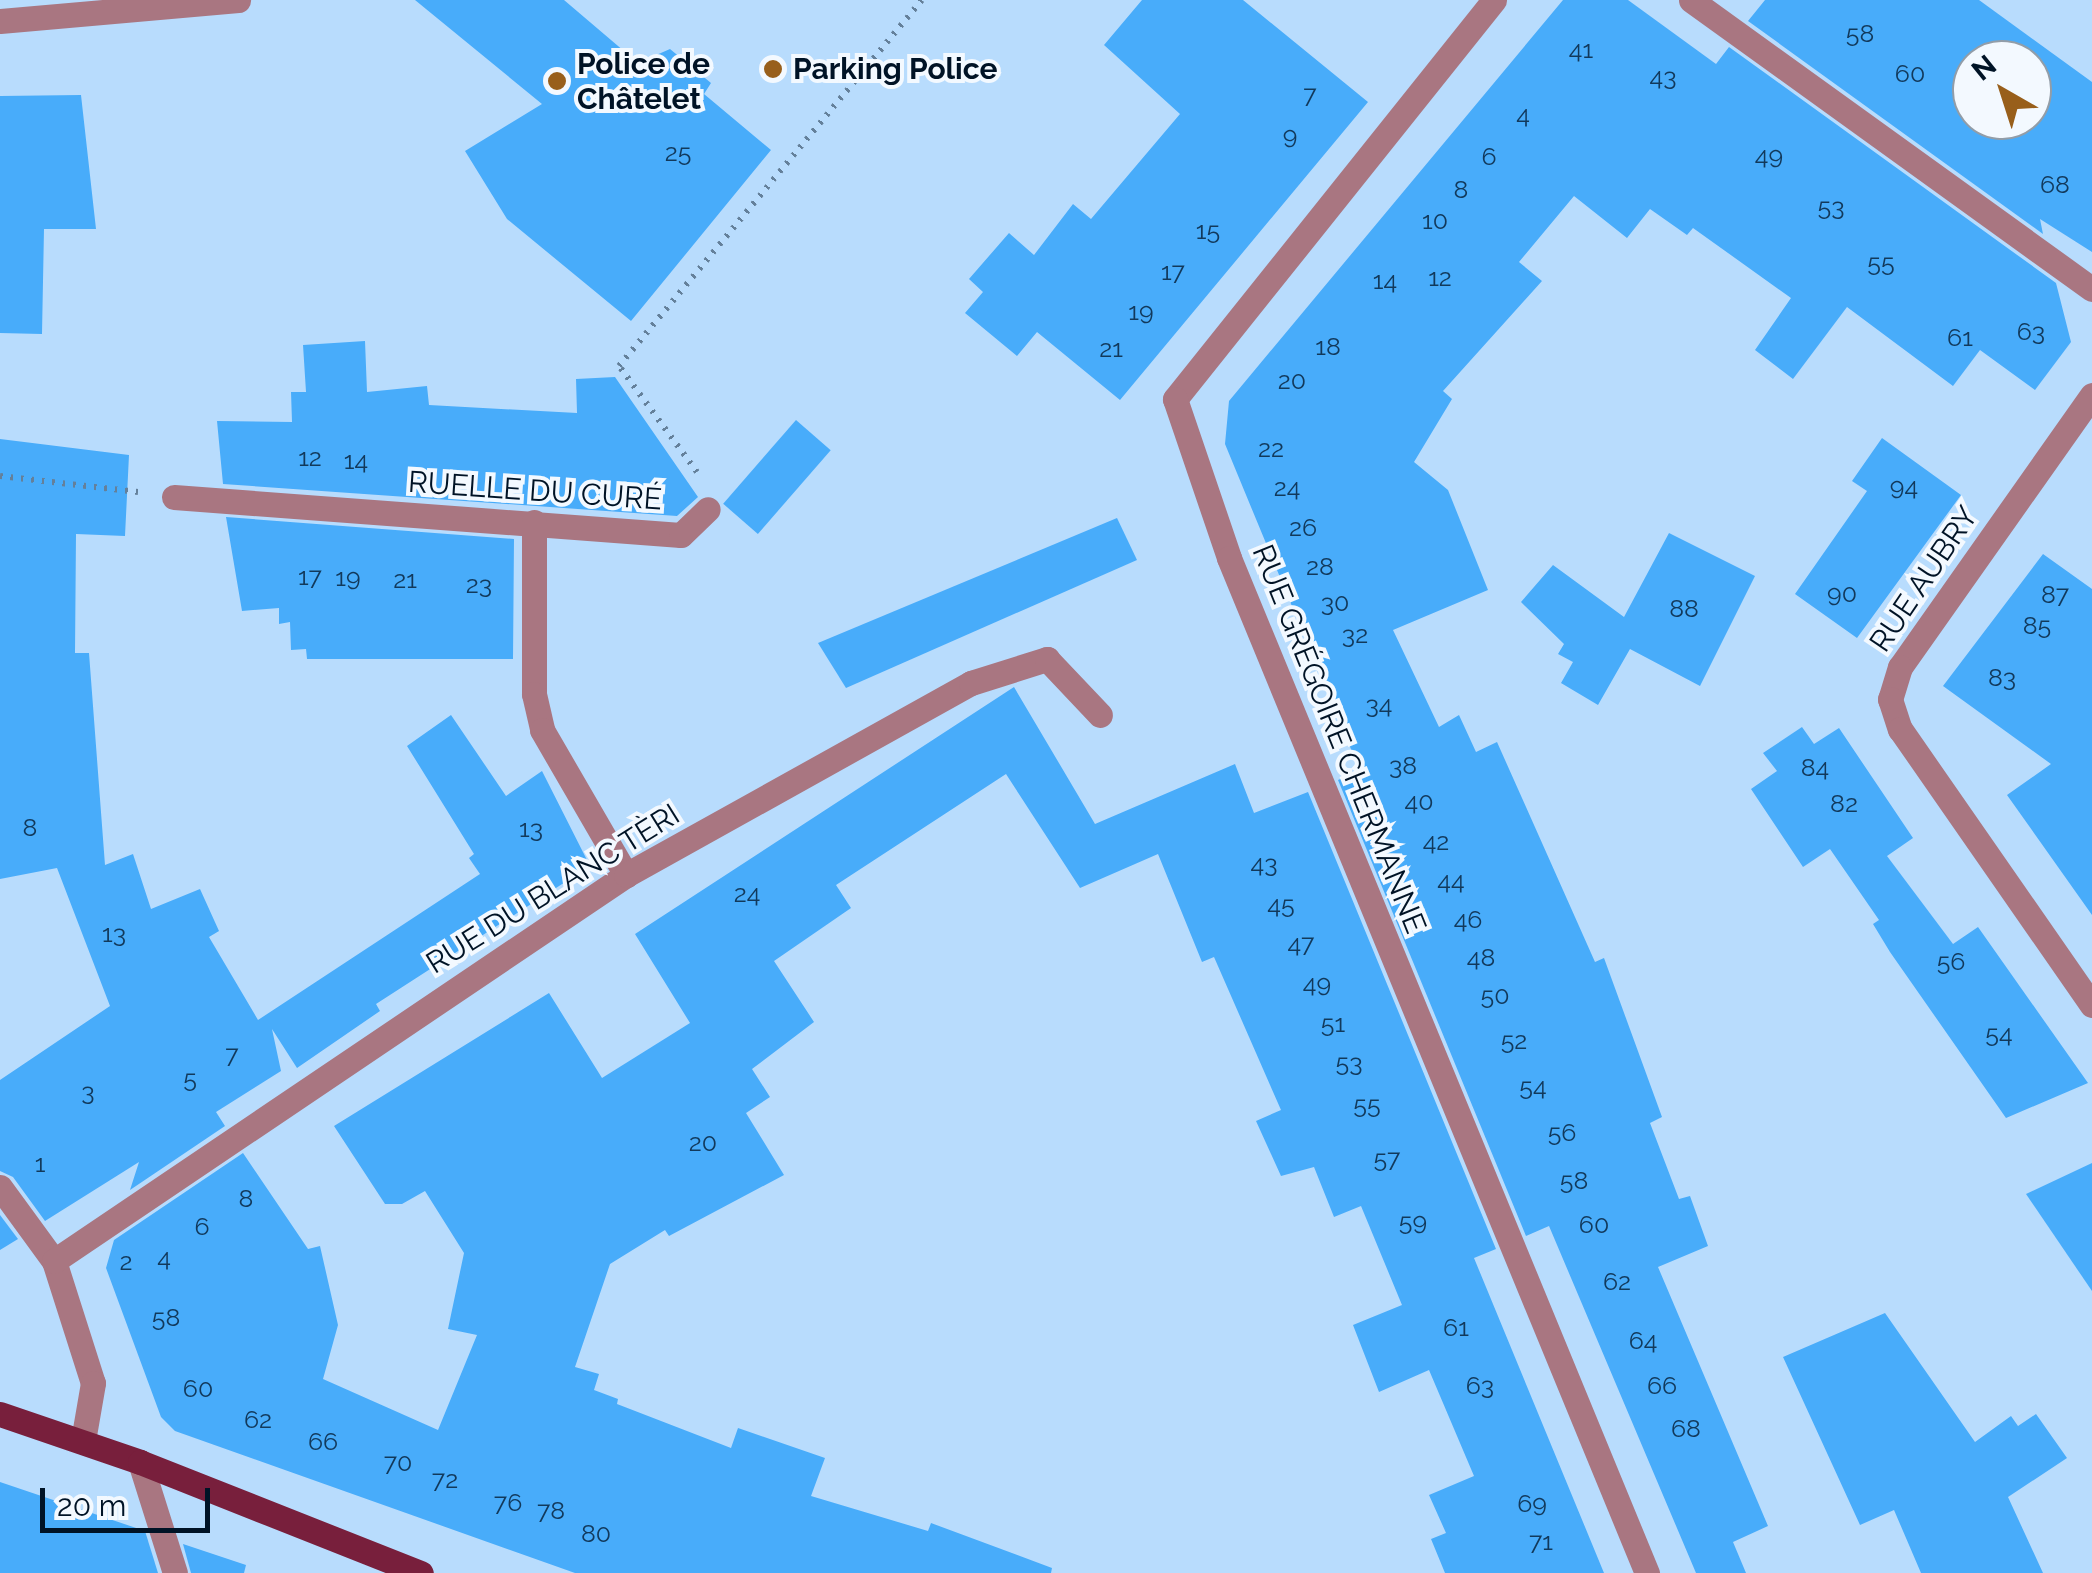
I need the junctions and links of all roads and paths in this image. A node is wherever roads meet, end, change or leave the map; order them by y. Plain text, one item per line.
1 (238, 0) edge
2 (922, 0) edge
3 (1494, 0) edge
4 (1691, 0) edge
5 (0, 21) edge
6 (2092, 289) edge
7 (2092, 395) edge
8 (0, 476) edge
9 (174, 497) joint
10 (708, 509) joint
11 (534, 522) junction
12 (1100, 715) dead end
13 (626, 875) junction
14 (2092, 1005) edge
15 (0, 1187) edge
16 (54, 1261) junction
17 (0, 1414) edge
18 (83, 1441) junction
19 (140, 1462) junction
20 (175, 1573) edge
21 (421, 1573) edge
22 (1647, 1573) edge

1 - 5 street
2 - 10 path, RUELLE DU CURÉ
3 - 22 street, RUE GRÉGOIRE CHERMANNE
4 - 6 street
7 - 14 street, RUE AUBRY
8 - 9 path
9 - 11 street, RUELLE DU CURÉ
10 - 11 street, RUELLE DU CURÉ
11 - 13 street
12 - 13 street, RUE DU BLANC TÈRI
13 - 16 street, RUE DU BLANC TÈRI
15 - 16 street
16 - 18 street
17 - 18 main road
18 - 19 main road
19 - 20 street
19 - 21 main road

